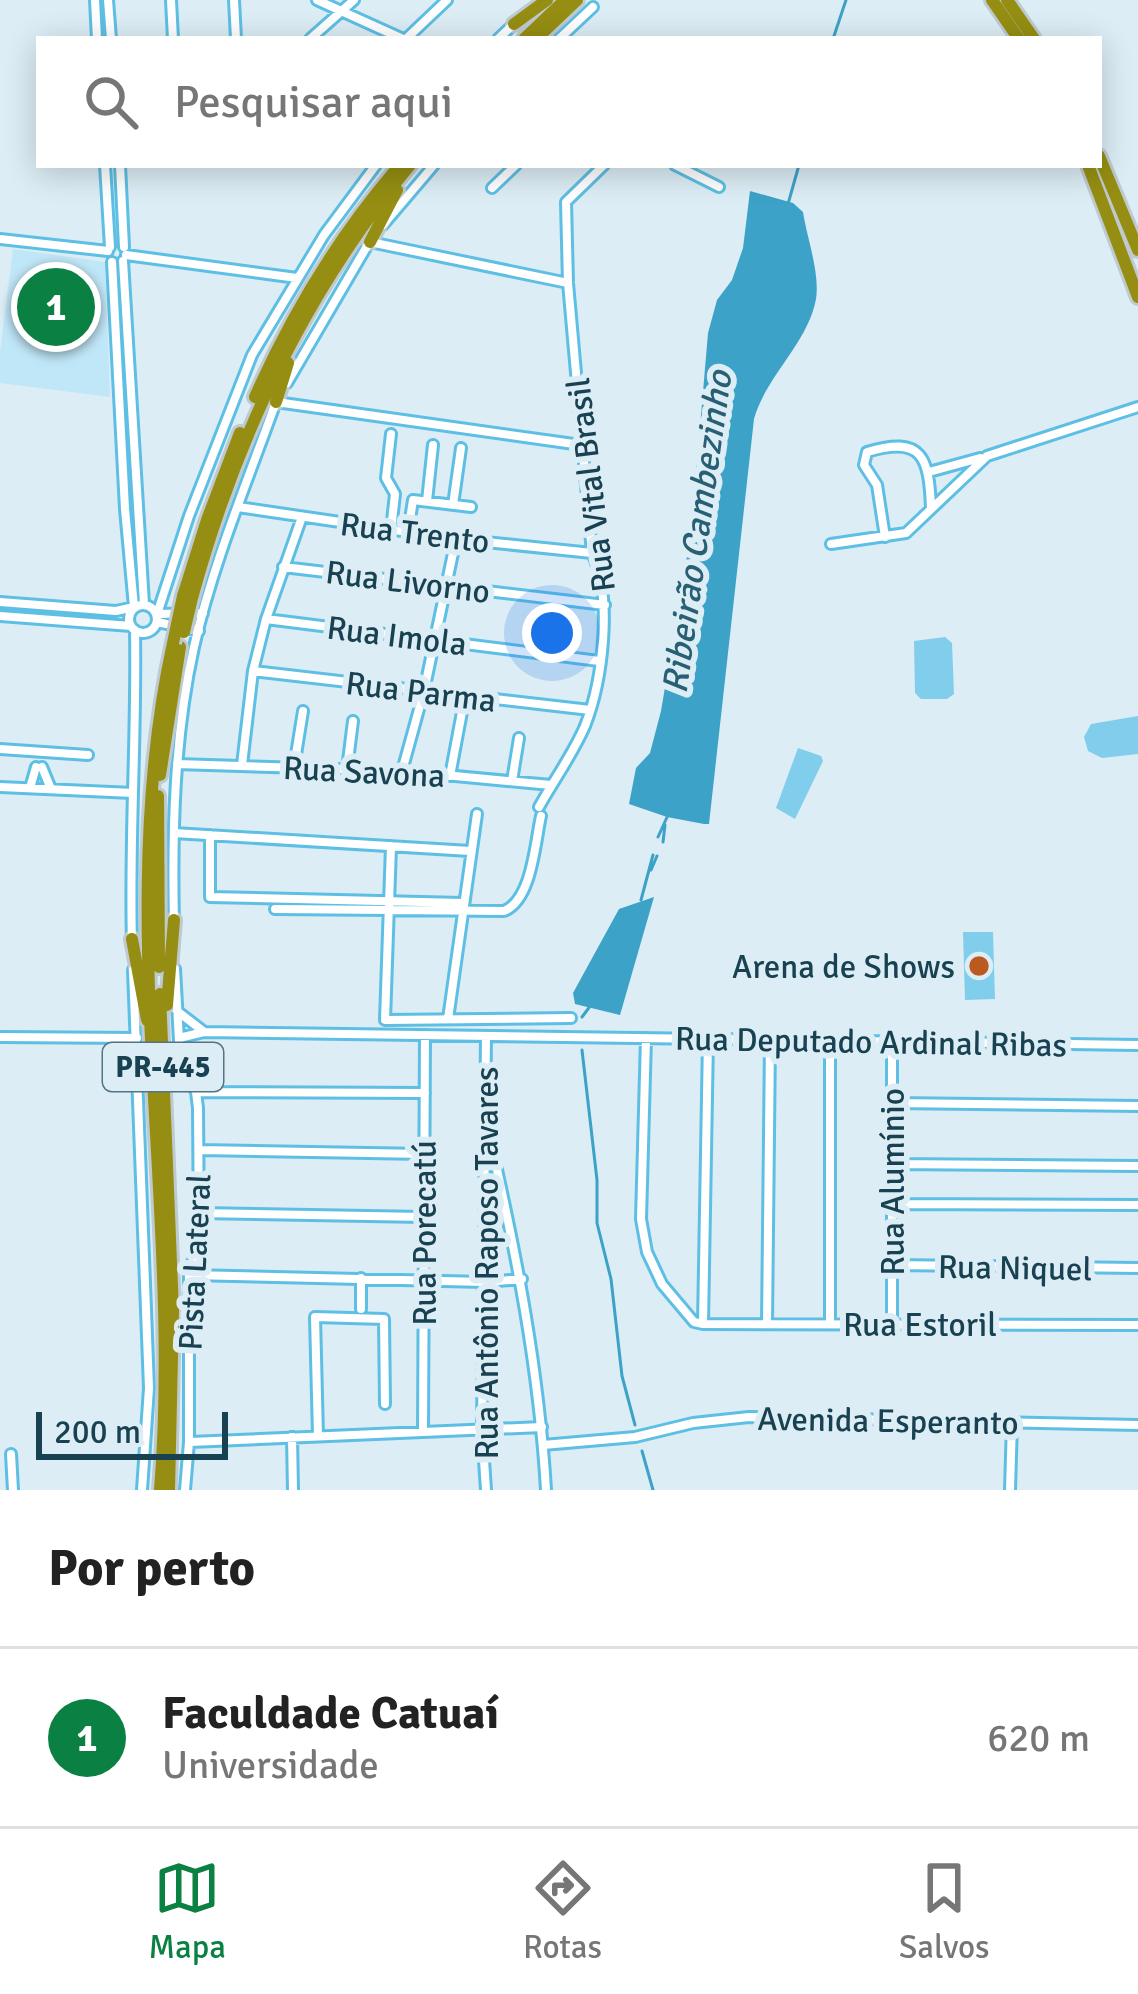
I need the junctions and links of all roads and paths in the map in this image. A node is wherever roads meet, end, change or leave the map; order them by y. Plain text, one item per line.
1 (95, 0) edge
2 (109, 0) edge
3 (170, 0) edge
4 (234, 0) edge
5 (317, 0) edge
6 (354, 0) edge
7 (447, 0) edge
8 (543, 0) edge
9 (577, 0) edge
10 (992, 0) edge
11 (1007, 0) edge
12 (565, 6) edge
13 (593, 8) dead end
14 (341, 11) junction
15 (514, 24) joint
16 (98, 36) edge
17 (111, 36) edge
18 (172, 36) edge
19 (236, 36) edge
20 (313, 36) edge
21 (398, 36) edge
22 (408, 36) edge
23 (500, 36) edge
24 (528, 36) edge
25 (539, 36) edge
26 (550, 36) edge
27 (563, 36) edge
28 (1016, 36) edge
29 (1032, 36) edge
30 (1102, 163) edge
31 (105, 168) edge
32 (120, 168) edge
33 (374, 168) edge
34 (388, 168) edge
35 (397, 168) edge
36 (408, 168) edge
37 (408, 168) edge
38 (432, 168) edge
39 (513, 168) edge
40 (601, 168) edge
41 (681, 168) edge
42 (1089, 168) edge
43 (492, 188) dead end
44 (719, 188) dead end
45 (372, 198) junction
46 (0, 239) edge
47 (370, 242) junction
48 (109, 249) junction
49 (1138, 250) edge
50 (124, 255) junction
51 (112, 262) junction
52 (298, 278) junction
53 (568, 284) junction
54 (1138, 297) edge
55 (302, 322) junction
56 (276, 402) junction
57 (1138, 407) edge
58 (391, 434) dead end
59 (434, 445) dead end
60 (581, 445) junction
61 (461, 448) dead end
62 (987, 456) junction
63 (929, 472) junction
64 (427, 501) junction
65 (453, 505) junction
66 (238, 507) junction
67 (471, 507) dead end
68 (931, 510) junction
69 (302, 517) junction
70 (391, 530) junction
71 (408, 532) junction
72 (884, 537) junction
73 (457, 538) junction
74 (831, 544) dead end
75 (592, 553) junction
76 (284, 567) junction
77 (446, 586) junction
78 (188, 597) junction
79 (0, 602) edge
80 (605, 604) junction
81 (41, 606) junction
82 (140, 606) junction
83 (203, 613) junction
84 (0, 616) edge
85 (25, 618) junction
86 (157, 618) junction
87 (266, 619) junction
88 (133, 628) junction
89 (199, 631) junction
90 (436, 640) junction
91 (599, 661) junction
92 (253, 671) junction
93 (424, 691) junction
94 (465, 696) junction
95 (590, 710) junction
96 (303, 711) dead end
97 (353, 721) dead end
98 (519, 738) dead end
99 (0, 749) edge
100 (88, 755) dead end
101 (39, 760) junction
102 (177, 764) junction
103 (242, 765) junction
104 (294, 767) junction
105 (347, 769) junction
106 (402, 771) junction
107 (451, 776) junction
108 (512, 782) junction
109 (551, 785) junction
110 (0, 787) edge
111 (30, 788) junction
112 (51, 789) junction
113 (133, 793) junction
114 (477, 814) dead end
115 (174, 833) junction
116 (210, 835) junction
117 (391, 846) junction
118 (470, 851) junction
119 (389, 907) junction
120 (462, 908) junction
121 (275, 909) dead end
122 (174, 920) junction
123 (132, 939) junction
124 (177, 1011) junction
125 (571, 1018) dead end
126 (448, 1019) junction
127 (204, 1032) junction
128 (425, 1035) junction
129 (486, 1036) junction
130 (0, 1037) edge
131 (137, 1038) junction
132 (179, 1038) junction
133 (646, 1038) junction
134 (708, 1039) junction
135 (770, 1040) junction
136 (830, 1041) junction
137 (892, 1041) junction
138 (1138, 1045) edge
139 (158, 1057) junction
140 (196, 1092) junction
141 (425, 1093) junction
142 (892, 1103) junction
143 (1138, 1106) edge
144 (486, 1121) junction
145 (199, 1150) junction
146 (424, 1154) junction
147 (892, 1164) junction
148 (1138, 1166) edge
149 (892, 1204) junction
150 (1138, 1205) edge
151 (199, 1214) junction
152 (424, 1217) junction
153 (892, 1265) junction
154 (1138, 1268) edge
155 (189, 1275) junction
156 (361, 1278) junction
157 (424, 1279) junction
158 (522, 1279) junction
159 (484, 1282) junction
160 (361, 1309) dead end
161 (892, 1322) junction
162 (703, 1324) junction
163 (767, 1324) junction
164 (830, 1324) junction
165 (1138, 1325) edge
166 (385, 1404) dead end
167 (1012, 1422) junction
168 (1138, 1425) edge
169 (542, 1426) junction
170 (482, 1430) junction
171 (423, 1431) junction
172 (319, 1436) junction
173 (292, 1437) junction
174 (189, 1442) junction
175 (543, 1444) junction
176 (11, 1454) dead end
177 (13, 1490) edge
178 (142, 1490) edge
179 (165, 1490) edge
180 (185, 1490) edge
181 (293, 1490) edge
182 (486, 1490) edge
183 (546, 1490) edge
184 (1010, 1490) edge

1 - 16 street
2 - 17 street
3 - 18 street
4 - 19 street
5 - 14 street
6 - 14 street
7 - 22 street
8 - 15 highway
9 - 12 highway
10 - 28 highway
11 - 29 highway
12 - 24 highway
12 - 25 highway
12 - 26 highway
13 - 27 street
14 - 20 street
14 - 21 street
15 - 23 street
30 - 49 highway
31 - 48 street
32 - 50 street
33 - 52 street
34 - 45 highway
35 - 45 highway, PR-445
36 - 47 highway
37 - 55 highway, PR-445
38 - 47 street, Pista Lateral
39 - 43 street
40 - 53 street, Rua Vital Brasil
41 - 44 street
42 - 54 highway
45 - 78 highway, PR-445
46 - 48 street
47 - 53 street
47 - 56 street, Pista Lateral
48 - 50 street
48 - 51 street
50 - 51 street
50 - 52 street
50 - 82 street
51 - 82 street
52 - 86 street
53 - 60 street, Rua Vital Brasil
55 - 56 highway
55 - 78 highway, PR-445
56 - 60 street
56 - 66 street, Pista Lateral
57 - 62 street
58 - 70 street
59 - 64 street
60 - 75 street, Rua Vital Brasil
61 - 65 street
62 - 63 street
62 - 68 street
63 - 68 street
63 - 72 street
64 - 65 street
64 - 71 street
65 - 67 street
66 - 69 street, Rua Trento
66 - 83 street, Pista Lateral
68 - 72 street
69 - 70 street, Rua Trento
69 - 76 street
70 - 71 street, Rua Trento
71 - 73 street, Rua Trento
72 - 74 street
73 - 75 street, Rua Trento
73 - 77 street
75 - 80 street, Rua Vital Brasil
76 - 77 street, Rua Livorno
76 - 87 street
77 - 80 street, Rua Livorno
77 - 90 street
78 - 139 highway, PR-445, bridge
79 - 81 street
80 - 91 street, Rua Vital Brasil
81 - 82 street
81 - 85 street
82 - 86 street
82 - 88 street
83 - 86 street
83 - 89 street, Pista Lateral
84 - 85 street
85 - 88 street
86 - 88 street
86 - 89 street
87 - 90 street, Rua Imola
87 - 92 street
88 - 113 street
89 - 102 street, Pista Lateral
90 - 91 street, Rua Imola
90 - 93 street
91 - 95 street, Rua Vital Brasil
92 - 93 street, Rua Parma
92 - 103 street
93 - 94 street, Rua Parma
93 - 106 street
94 - 95 street, Rua Parma
94 - 107 street
95 - 109 street, Rua Vital Brasil
96 - 104 street
97 - 105 street
98 - 108 street
99 - 101 street
100 - 101 street
101 - 111 street
101 - 112 street
102 - 103 street, Rua Savona
102 - 115 street, Pista Lateral
103 - 104 street, Rua Savona
104 - 105 street, Rua Savona
105 - 106 street, Rua Savona
106 - 107 street, Rua Savona
107 - 108 street, Rua Savona
108 - 109 street, Rua Savona
109 - 120 street, Rua Vital Brasil
110 - 111 street
111 - 112 street
112 - 113 street
113 - 123 street
114 - 118 street
115 - 116 street
115 - 122 street, Pista Lateral
116 - 117 street
116 - 119 street
117 - 118 street
117 - 119 street
118 - 120 street
119 - 120 street
119 - 121 street
119 - 126 street
120 - 126 street
122 - 124 street, Pista Lateral
122 - 139 highway
123 - 131 street
123 - 139 highway
124 - 127 street
124 - 132 street, Pista Lateral
125 - 126 street
127 - 128 street, Rua Deputado Ardinal Ribas
127 - 132 street, Rua Deputado Ardinal Ribas
128 - 129 street, Rua Deputado Ardinal Ribas
128 - 141 street, Rua Porecatú
129 - 133 street, Rua Deputado Ardinal Ribas
129 - 144 street, Rua Antônio Raposo Tavares
130 - 131 street
131 - 178 street
132 - 140 street, Pista Lateral / PR-445
133 - 134 street, Rua Deputado Ardinal Ribas
133 - 162 street
134 - 135 street, Rua Deputado Ardinal Ribas
134 - 162 street
135 - 136 street, Rua Deputado Ardinal Ribas
135 - 163 street
136 - 137 street, Rua Deputado Ardinal Ribas
136 - 164 street
137 - 138 street, Rua Deputado Ardinal Ribas
137 - 142 street, Rua Alumínio
139 - 179 highway, PR-445
140 - 141 street
140 - 145 street, Pista Lateral / PR-445
141 - 146 street, Rua Porecatú
142 - 143 street
142 - 147 street, Rua Alumínio
144 - 158 street
144 - 159 street, Rua Antônio Raposo Tavares
145 - 146 street
145 - 151 street, Pista Lateral / PR-445
146 - 152 street, Rua Porecatú
147 - 148 street
147 - 149 street, Rua Alumínio
149 - 150 street
149 - 153 street, Rua Alumínio
151 - 152 street
151 - 155 street, Pista Lateral / PR-445
152 - 157 street, Rua Porecatú
153 - 154 street, Rua Niquel
153 - 161 street, Rua Alumínio
155 - 156 street
155 - 174 street, Pista Lateral / PR-445
156 - 157 street
156 - 160 street
157 - 159 street
157 - 171 street, Rua Porecatú
158 - 159 street
158 - 169 street
159 - 170 street, Rua Antônio Raposo Tavares
161 - 164 street, Rua Estoril
161 - 165 street, Rua Estoril
162 - 163 street, Rua Estoril
163 - 164 street, Rua Estoril
166 - 172 street
167 - 168 street, Avenida Esperanto
167 - 175 street, Avenida Esperanto
167 - 184 street
169 - 170 street
169 - 175 street
170 - 171 street
170 - 182 street, Rua Antônio Raposo Tavares
171 - 172 street
172 - 173 street
173 - 174 street
173 - 181 street
174 - 180 street, Pista Lateral / PR-445
175 - 183 street
176 - 177 street

